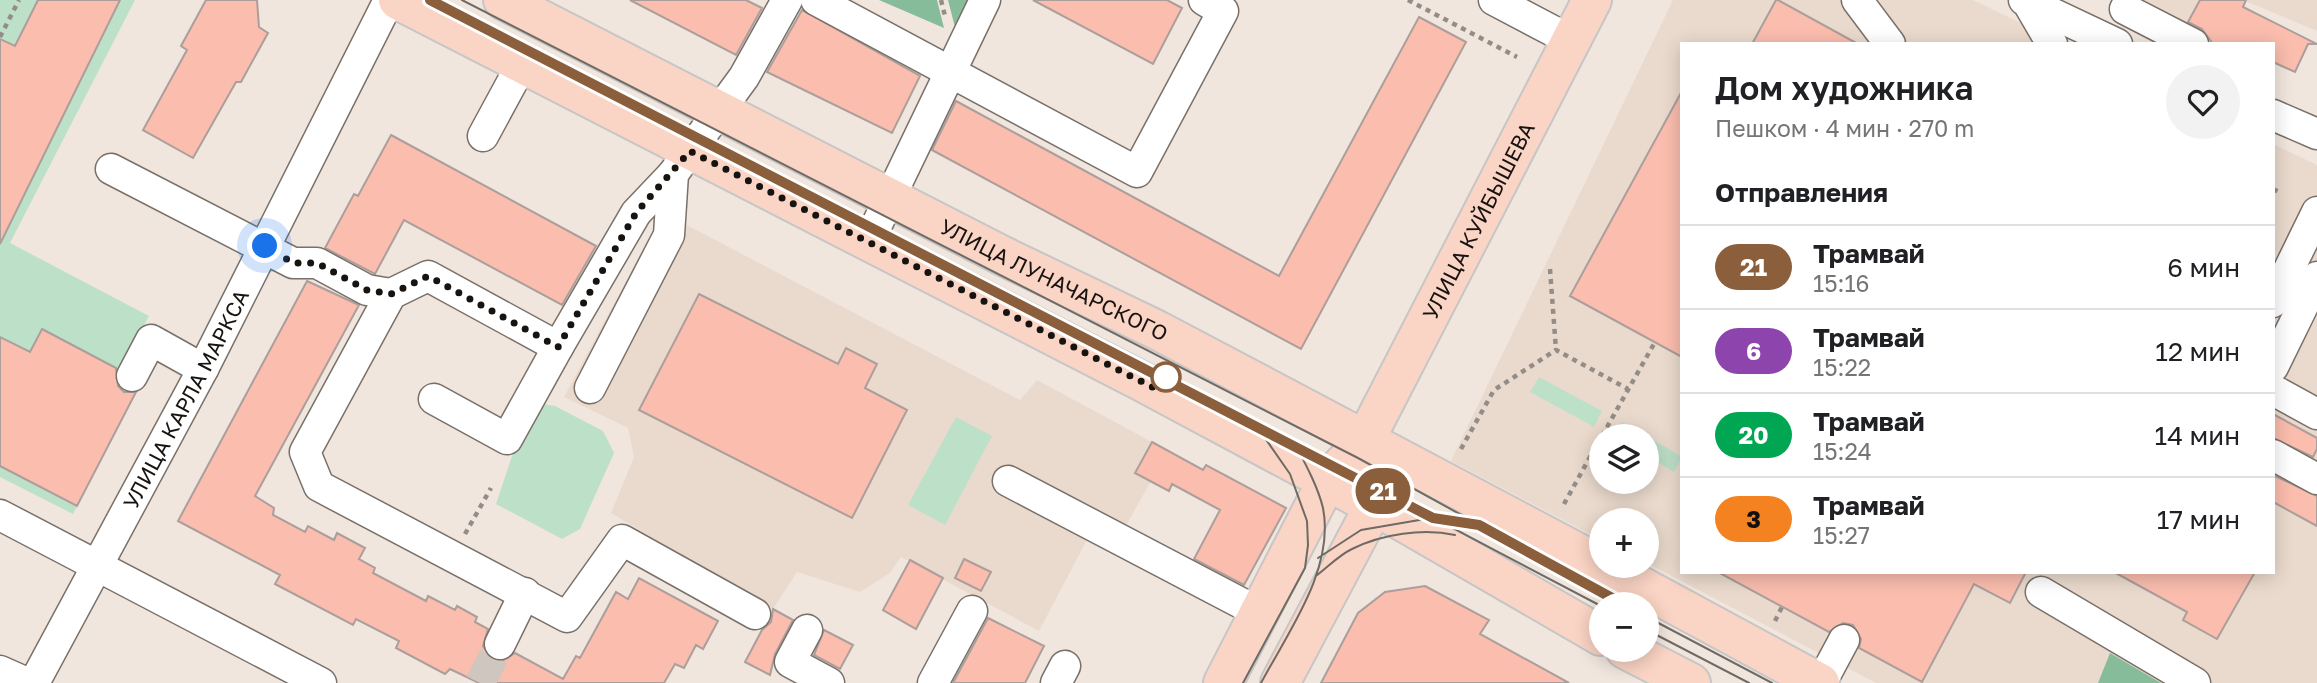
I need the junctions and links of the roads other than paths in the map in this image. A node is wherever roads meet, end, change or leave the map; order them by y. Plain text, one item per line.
1 (389, 0) edge
2 (398, 0) edge
3 (503, 0) edge
4 (787, 0) edge
5 (816, 0) edge
6 (985, 0) edge
7 (1204, 0) edge
8 (1494, 0) edge
9 (1592, 0) edge
10 (1857, 0) edge
11 (2026, 1) edge
12 (2125, 9) dead end
13 (1570, 40) junction
14 (1888, 42) edge
15 (2051, 42) edge
16 (2114, 42) edge
17 (2189, 42) edge
18 (522, 64) junction
19 (948, 72) junction
20 (721, 112) junction
21 (2275, 115) edge
22 (2317, 134) edge
23 (483, 136) dead end
24 (682, 163) junction
25 (111, 169) dead end
26 (890, 199) junction
27 (2317, 212) edge
28 (868, 243) junction
29 (265, 246) junction
30 (2317, 277) edge
31 (391, 294) junction
32 (2275, 298) edge
33 (558, 347) junction
34 (2275, 363) edge
35 (204, 369) junction
36 (132, 376) dead end
37 (590, 388) dead end
38 (2275, 391) edge
39 (434, 399) dead end
40 (2317, 414) edge
41 (1364, 442) junction
42 (2275, 456) edge
43 (2317, 479) edge
44 (1008, 481) dead end
45 (1327, 481) junction
46 (1374, 506) junction
47 (0, 515) edge
48 (1589, 558) edge
49 (98, 566) junction
50 (1623, 578) edge
51 (2041, 592) dead end
52 (526, 593) junction
53 (972, 611) dead end
54 (1260, 613) junction
55 (755, 614) dead end
56 (1589, 629) edge
57 (807, 630) dead end
58 (500, 644) tunnel mouth
59 (1650, 662) edge
60 (0, 671) edge
61 (1771, 672) edge
62 (316, 682) edge
63 (27, 683) edge
64 (34, 683) edge
65 (829, 683) edge
66 (933, 683) edge
67 (1223, 683) edge
68 (1280, 683) edge
69 (1691, 683) edge
70 (1821, 683) edge
71 (1840, 683) edge
72 (2194, 683) edge

1 - 29 street, УЛИЦА КАРЛА МАРКСА
2 - 18 main road
3 - 20 main road, УЛИЦА ЛУНАЧАРСКОГО
4 - 20 street
5 - 19 street
6 - 19 street
7 - 19 street
8 - 13 street
9 - 13 main road, УЛИЦА КУЙБЫШЕВА
10 - 14 street
11 - 15 street
11 - 16 street
12 - 17 street
13 - 41 main road, УЛИЦА КУЙБЫШЕВА
18 - 23 street
18 - 24 main road
19 - 26 street
20 - 24 street
20 - 26 main road, УЛИЦА ЛУНАЧАРСКОГО
21 - 22 street
24 - 28 main road
24 - 33 street
24 - 37 street
25 - 29 street
26 - 28 street
26 - 41 main road, УЛИЦА ЛУНАЧАРСКОГО
27 - 32 street
28 - 45 main road
29 - 31 street
29 - 35 street, УЛИЦА КАРЛА МАРКСА
30 - 34 street
31 - 33 street
31 - 52 street
33 - 39 street
35 - 36 street
35 - 49 street, УЛИЦА КАРЛА МАРКСА
38 - 40 street
41 - 45 main road, УЛИЦА КУЙБЫШЕВА
41 - 46 main road
41 - 48 main road, УЛИЦА ЛУНАЧАРСКОГО
42 - 43 street
44 - 54 street
45 - 46 main road
45 - 54 main road, УЛИЦА КУЙБЫШЕВА
46 - 56 main road
46 - 68 main road
47 - 49 street
49 - 62 street
49 - 64 street, УЛИЦА КАРЛА МАРКСА
50 - 61 main road, УЛИЦА ЛУНАЧАРСКОГО
51 - 72 street
52 - 55 street
52 - 58 street
53 - 66 street
54 - 67 main road, УЛИЦА КУЙБЫШЕВА
57 - 65 street
59 - 69 main road
60 - 63 street
61 - 70 main road, УЛИЦА ЛУНАЧАРСКОГО
70 - 71 street

